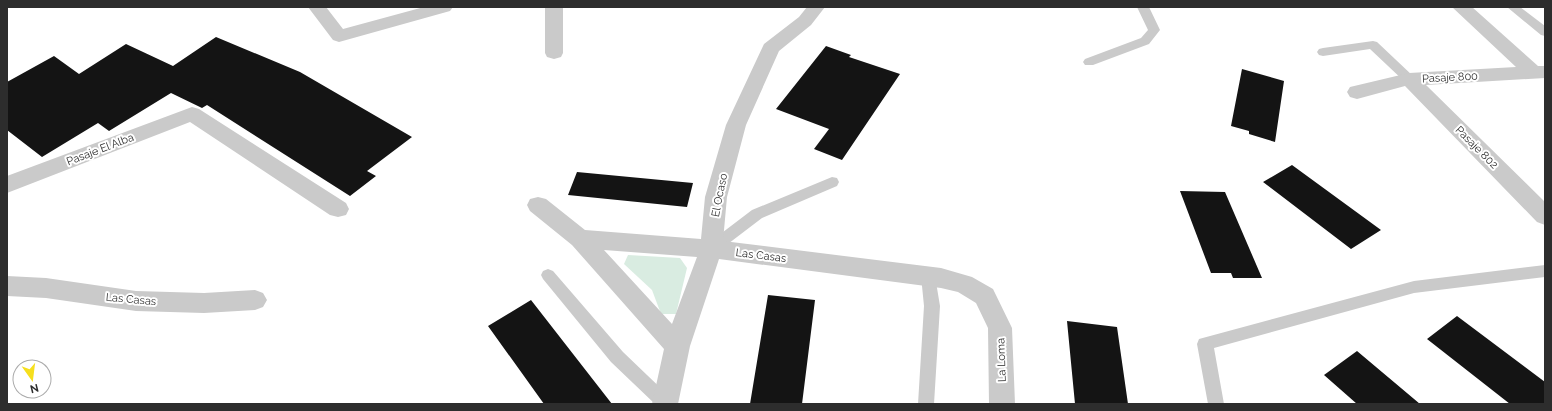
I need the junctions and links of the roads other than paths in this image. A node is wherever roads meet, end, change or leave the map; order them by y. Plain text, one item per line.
1 (316, 7) edge
2 (444, 7) edge
3 (554, 7) edge
4 (816, 7) edge
5 (1142, 7) edge
6 (1461, 7) edge
7 (1512, 7) edge
8 (1545, 32) edge
9 (1323, 52) dead end
10 (554, 53) dead end
11 (1089, 62) dead end
12 (1539, 72) edge
13 (1409, 79) junction
14 (1357, 92) dead end
15 (832, 182) dead end
16 (7, 185) edge
17 (538, 205) dead end
18 (338, 209) dead end
19 (1545, 216) edge
20 (580, 239) junction
21 (712, 248) junction
22 (1545, 271) edge
23 (548, 275) dead end
24 (935, 277) junction
25 (7, 286) edge
26 (255, 300) dead end
27 (677, 346) junction
28 (665, 403) edge
29 (926, 404) edge
30 (1002, 404) edge
31 (1216, 404) edge

1 - 2 street
3 - 10 street
4 - 21 street, El Ocaso
5 - 11 lane
6 - 12 street
7 - 8 lane
9 - 13 lane
12 - 13 street, Pasaje 800
13 - 14 street, Pasaje 800
13 - 19 street, Pasaje 802
15 - 21 lane
16 - 18 street, Pasaje El Alba
17 - 20 street
20 - 21 street, Las Casas
20 - 27 street
21 - 24 street, Las Casas
21 - 27 street, El Ocaso
22 - 31 lane
23 - 28 lane
24 - 29 lane
24 - 30 street, La Loma
25 - 26 street, Las Casas
27 - 28 street, El Ocaso

